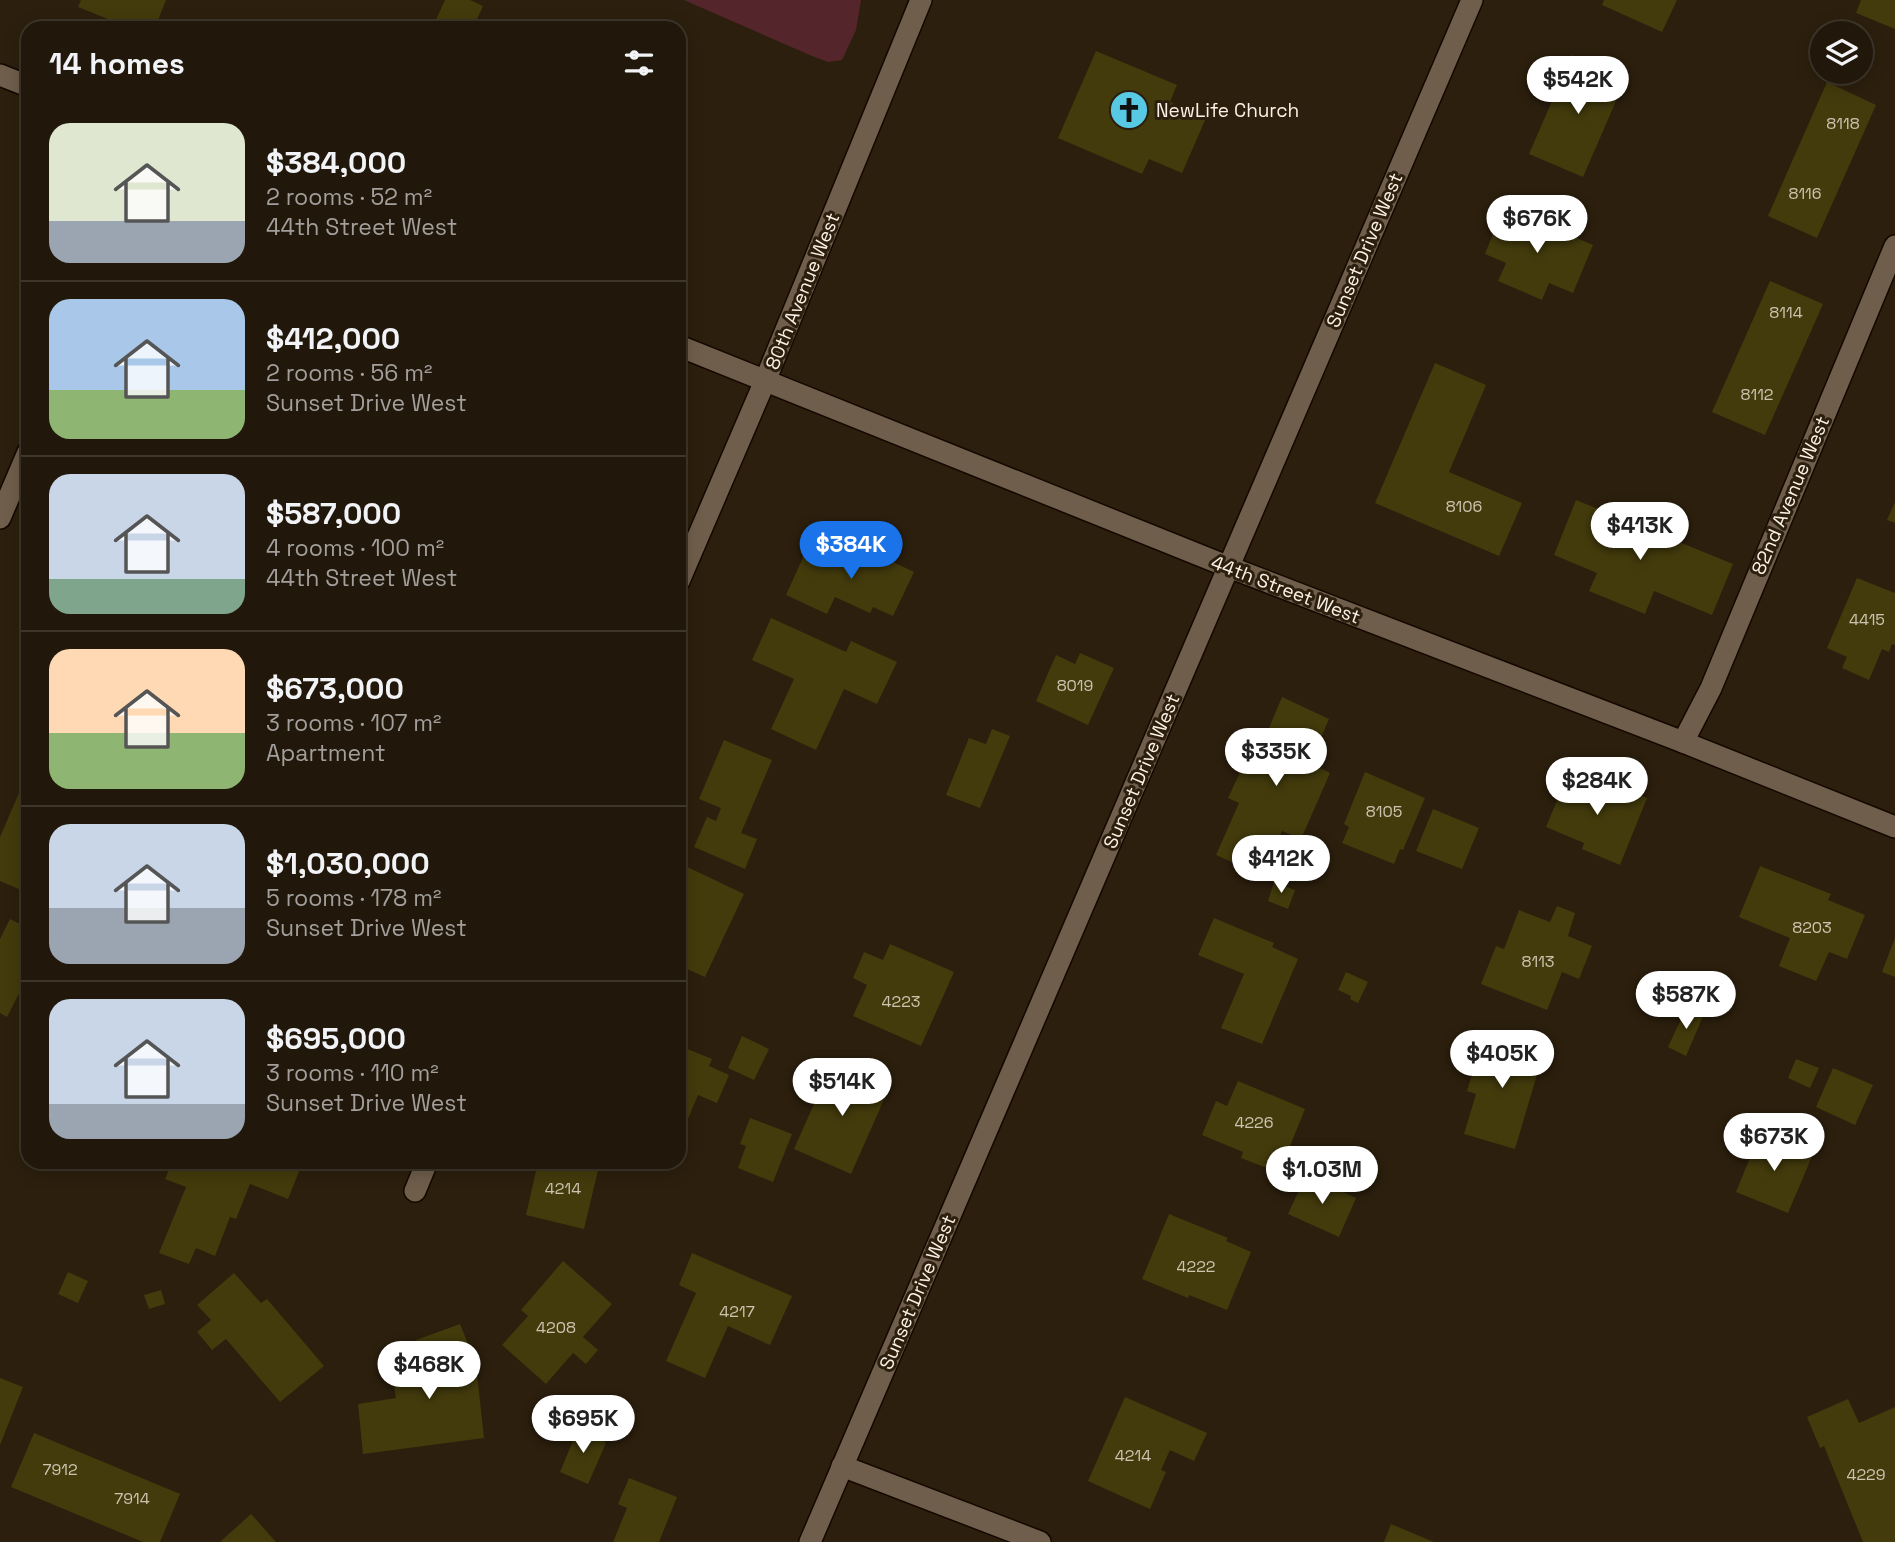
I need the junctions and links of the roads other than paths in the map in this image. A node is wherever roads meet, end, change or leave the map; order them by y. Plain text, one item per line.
1 (921, 0) edge
2 (1472, 0) edge
3 (0, 75) edge
4 (21, 83) edge
5 (1895, 246) edge
6 (686, 349) edge
7 (765, 381) junction
8 (21, 468) edge
9 (0, 518) edge
10 (686, 565) edge
11 (1229, 567) junction
12 (1683, 742) junction
13 (1895, 827) edge
14 (424, 1169) edge
15 (415, 1191) dead end
16 (842, 1466) junction
17 (810, 1542) edge
18 (1040, 1542) edge

1 - 7 street, 80th Avenue West
2 - 11 street, Sunset Drive West
3 - 4 street
5 - 12 street, 82nd Avenue West
6 - 7 street, 44th Street West
7 - 10 street, 80th Avenue West
7 - 11 street, 44th Street West
8 - 9 street
11 - 12 street, 44th Street West
11 - 16 street, Sunset Drive West
12 - 13 street, 44th Street West
14 - 15 street
16 - 17 street, Sunset Drive West
16 - 18 street

